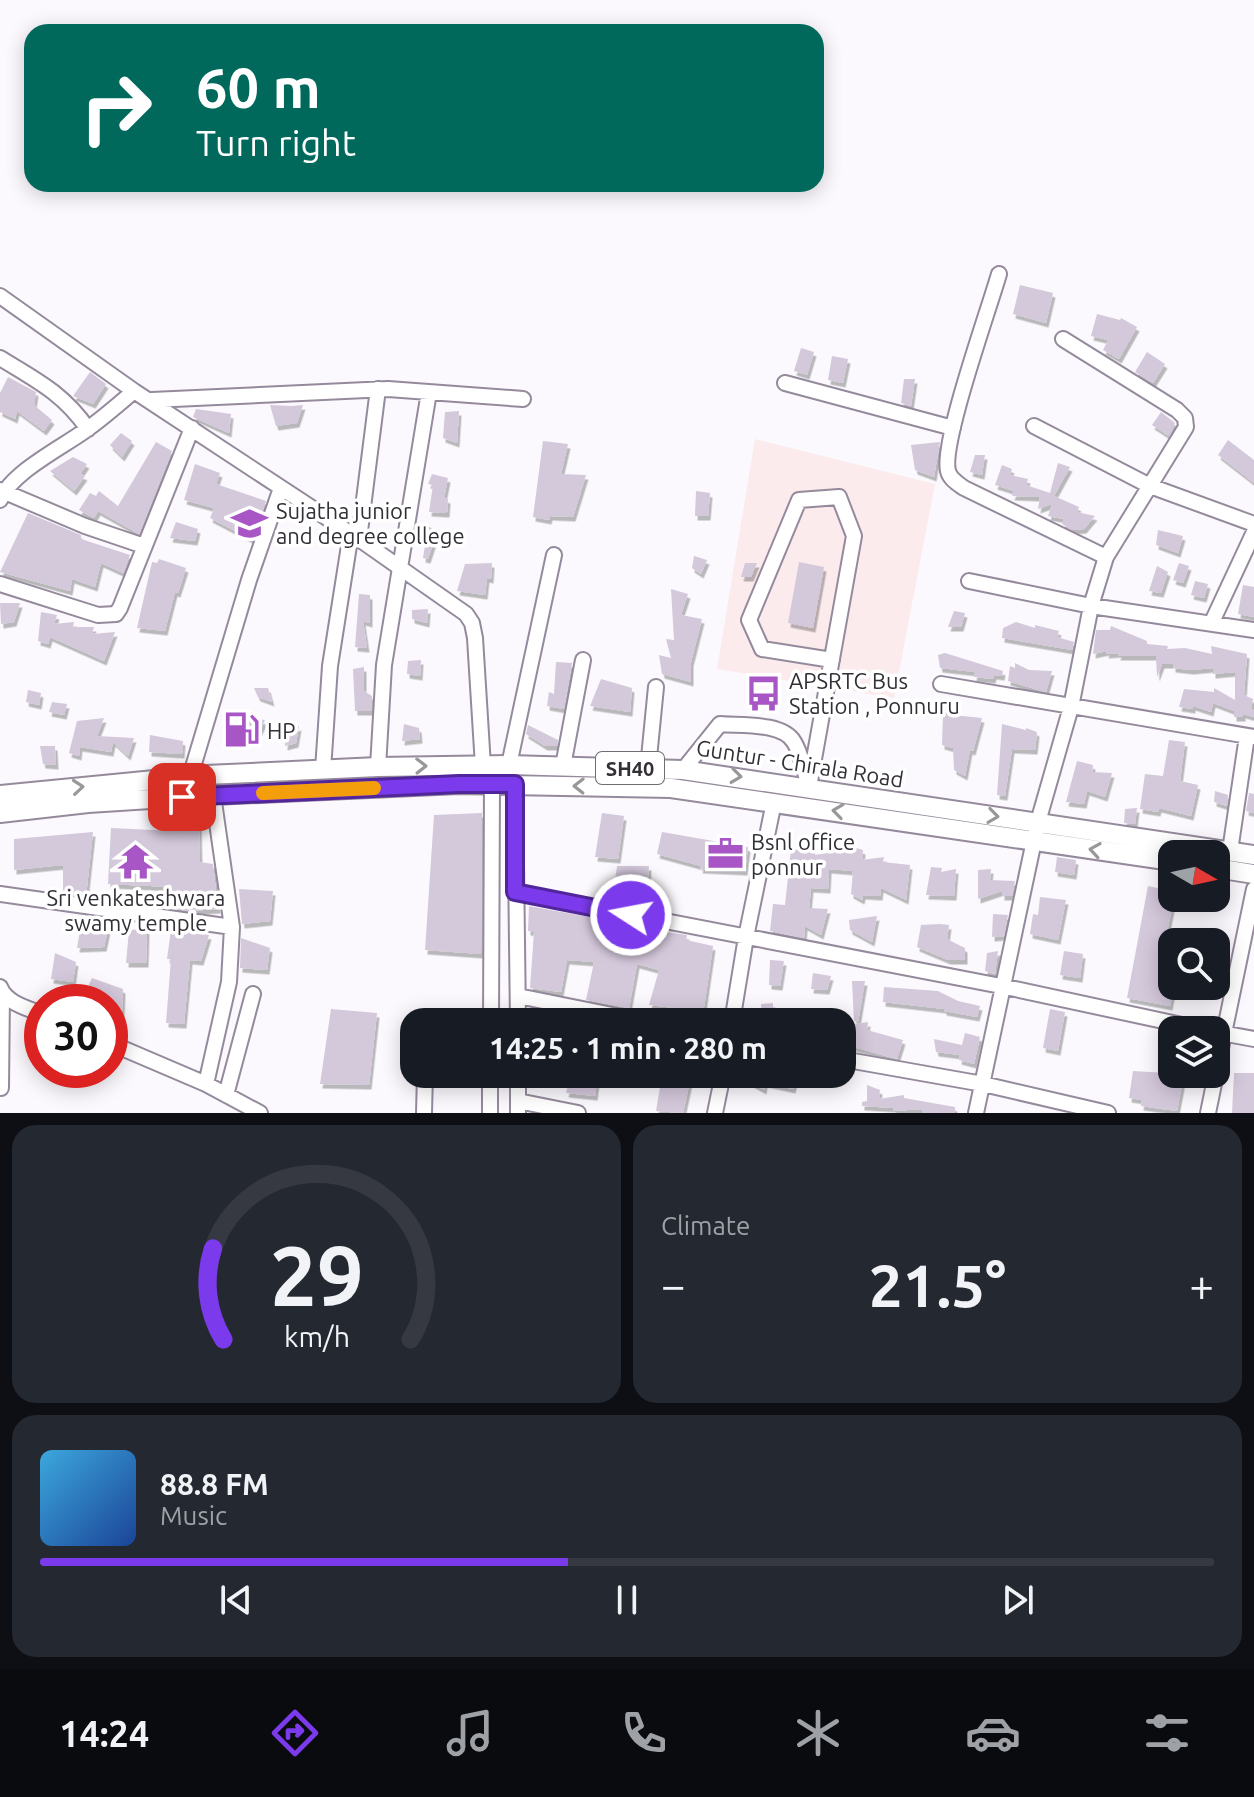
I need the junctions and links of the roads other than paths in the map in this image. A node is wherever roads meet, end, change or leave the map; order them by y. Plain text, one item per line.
1 (999, 274) dead end
2 (0, 296) edge
3 (1063, 339) dead end
4 (0, 358) edge
5 (785, 383) dead end
6 (378, 389) junction
7 (134, 391) junction
8 (429, 392) junction
9 (523, 399) dead end
10 (152, 400) junction
11 (1034, 426) dead end
12 (192, 428) junction
13 (953, 428) junction
14 (88, 429) junction
15 (1150, 486) junction
16 (281, 488) junction
17 (1, 494) edge
18 (1254, 524) edge
19 (1254, 532) edge
20 (355, 536) junction
21 (144, 546) junction
22 (554, 555) dead end
23 (1106, 557) junction
24 (398, 567) junction
25 (969, 581) dead end
26 (0, 584) edge
27 (1091, 606) junction
28 (1212, 622) junction
29 (1254, 630) edge
30 (583, 660) dead end
31 (832, 660) junction
32 (941, 684) dead end
33 (656, 687) dead end
34 (1071, 707) junction
35 (1250, 737) edge
36 (509, 765) junction
37 (483, 766) junction
38 (563, 766) junction
39 (378, 767) junction
40 (648, 768) junction
41 (323, 770) junction
42 (683, 770) junction
43 (190, 777) junction
44 (492, 784) junction
45 (515, 784) junction
46 (809, 787) junction
47 (0, 795) edge
48 (213, 795) junction
49 (774, 802) junction
50 (0, 813) edge
51 (1036, 831) junction
52 (1158, 844) edge
53 (1230, 851) joint
54 (1254, 855) edge
55 (1158, 858) edge
56 (1230, 870) edge
57 (1254, 874) edge
58 (1254, 889) edge
59 (515, 892) junction
60 (0, 894) edge
61 (232, 927) junction
62 (746, 937) junction
63 (1001, 986) junction
64 (491, 988) junction
65 (1, 991) edge
66 (517, 992) junction
67 (253, 994) dead end
68 (24, 1006) edge
69 (491, 1008) edge
70 (518, 1008) edge
71 (586, 1008) edge
72 (734, 1008) edge
73 (1224, 1016) edge
74 (1158, 1020) edge
75 (1230, 1035) edge
76 (1254, 1039) edge
77 (128, 1051) edge
78 (856, 1061) edge
79 (206, 1084) junction
80 (983, 1084) junction
81 (1, 1088) edge
82 (425, 1088) edge
83 (490, 1088) edge
84 (720, 1088) edge
85 (1213, 1088) edge
86 (226, 1095) junction
87 (518, 1107) edge
88 (260, 1113) edge
89 (424, 1113) edge
90 (490, 1113) edge
91 (578, 1113) edge
92 (715, 1113) edge
93 (976, 1113) edge
94 (1108, 1113) edge
95 (1208, 1113) edge

1 - 13 street
2 - 7 street
3 - 15 street
4 - 14 street
5 - 13 street
6 - 8 street
6 - 10 street
6 - 20 street
7 - 10 street
7 - 14 street
8 - 9 street
8 - 24 street
10 - 12 street
11 - 15 street
12 - 16 street
12 - 21 street
13 - 23 street
14 - 17 street
15 - 18 street
15 - 23 street
16 - 20 street
16 - 43 street
17 - 21 street
19 - 28 street
20 - 24 street
20 - 41 street
21 - 26 street
22 - 36 street
23 - 27 street
24 - 37 street
24 - 39 street
25 - 27 street
27 - 28 street
27 - 34 street
28 - 29 street
30 - 38 street
31 - 31 street
31 - 46 street
32 - 34 street
33 - 40 street
34 - 35 street
34 - 51 street
35 - 53 street
36 - 37 main road, Guntur - Chirala Road / SH40
36 - 38 main road, Guntur - Chirala Road / SH40
39 -> 37 main road, Guntur - Chirala Road / SH40
38 - 40 main road, Guntur - Chirala Road / SH40
39 - 41 main road, Guntur - Chirala Road / SH40
40 - 42 main road, Guntur - Chirala Road / SH40
41 - 43 main road, Guntur - Chirala Road / SH40
42 -> 46 main road, Guntur - Chirala Road / SH40
42 - 46 street
47 -> 43 main road, Guntur - Chirala Road / SH40
44 - 45 main road, Guntur - Chirala Road / SH40
44 - 48 main road, Guntur - Chirala Road / SH40
44 - 64 street
49 -> 45 main road, Guntur - Chirala Road / SH40
45 - 59 street
46 -> 51 main road, Guntur - Chirala Road / SH40
48 - 50 main road, Guntur - Chirala Road / SH40
48 - 61 street
51 -> 49 main road, Guntur - Chirala Road / SH40
49 - 62 street
51 - 52 main road, Guntur - Chirala Road / SH40
55 -> 51 main road, Guntur - Chirala Road / SH40
51 - 63 street
53 - 54 main road, Guntur - Chirala Road / SH40
56 - 57 main road
58 - 73 street
59 - 62 street
59 - 66 street
60 - 61 street
61 - 79 street
62 - 63 street
62 - 72 street
63 - 74 street
63 - 80 street
64 - 66 street
64 - 69 street
65 - 68 street
65 - 81 street
66 - 70 street
66 - 71 street
67 - 86 street
75 - 76 street
77 - 79 street
78 - 80 street
79 - 86 street
80 - 93 street
80 - 94 street
82 - 89 street
83 - 90 street
84 - 92 street
85 - 95 street
86 - 88 street
87 - 91 street

